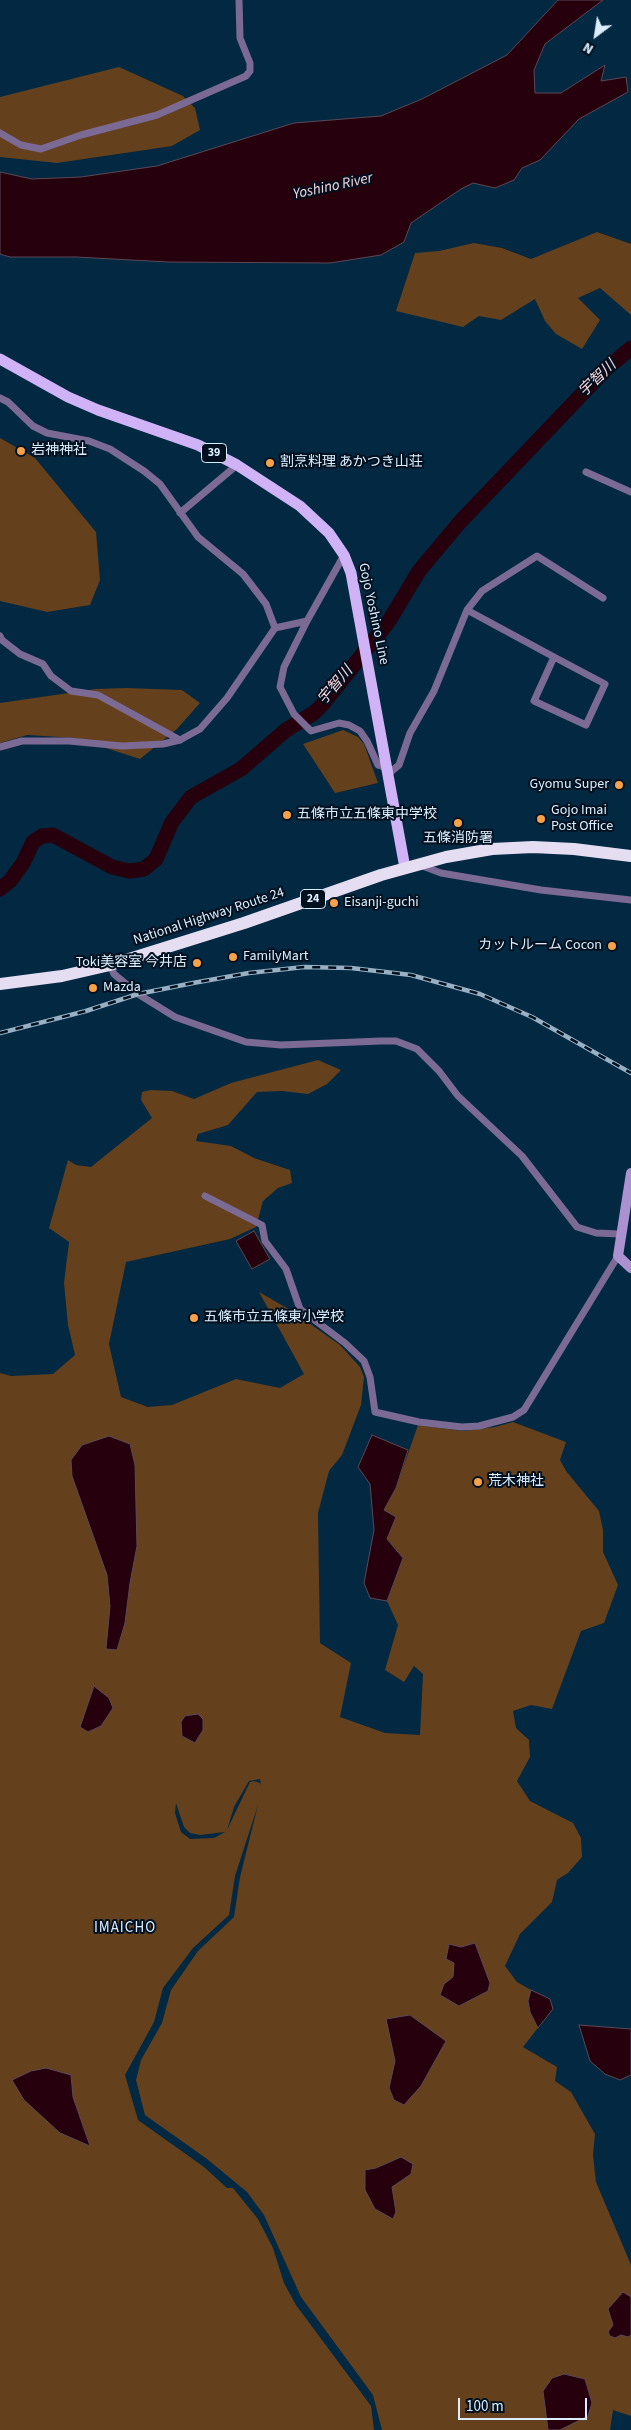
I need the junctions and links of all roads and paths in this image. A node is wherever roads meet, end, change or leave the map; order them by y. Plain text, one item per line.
1 (239, 0) edge
2 (0, 133) edge
3 (0, 359) edge
4 (0, 398) edge
5 (237, 465) junction
6 (586, 472) dead end
7 (631, 492) edge
8 (180, 513) junction
9 (344, 555) junction
10 (603, 598) dead end
11 (467, 610) junction
12 (307, 620) junction
13 (275, 628) junction
14 (0, 636) edge
15 (554, 657) junction
16 (180, 740) junction
17 (0, 747) edge
18 (387, 771) junction
19 (631, 856) edge
20 (419, 864) junction
21 (405, 868) junction
22 (631, 900) edge
23 (110, 964) junction
24 (0, 984) edge
25 (631, 1172) edge
26 (205, 1196) dead end
27 (624, 1229) edge
28 (618, 1256) junction
29 (631, 1268) edge

1 - 2 street
3 - 5 main road, Gojo Yoshino Line / 39
4 - 8 street
5 - 8 street
5 - 9 main road, Gojo Yoshino Line / 39
6 - 7 street
8 - 13 street
9 - 12 street
9 - 18 main road, Gojo Yoshino Line / 39
10 - 11 street
11 - 15 street
11 - 18 street
12 - 13 street
12 - 18 street
13 - 16 street
14 - 16 street
15 - 15 street
16 - 17 street
18 - 21 main road, Gojo Yoshino Line / 39
19 - 20 highway, National Highway Route 24 / 24
20 - 21 highway, National Highway Route 24 / 24
20 - 22 street
21 - 23 highway, National Highway Route 24 / 24
23 - 24 highway, National Highway Route 24 / 24
23 - 27 street
25 - 27 street
26 - 28 street
27 - 28 street
28 - 29 street

